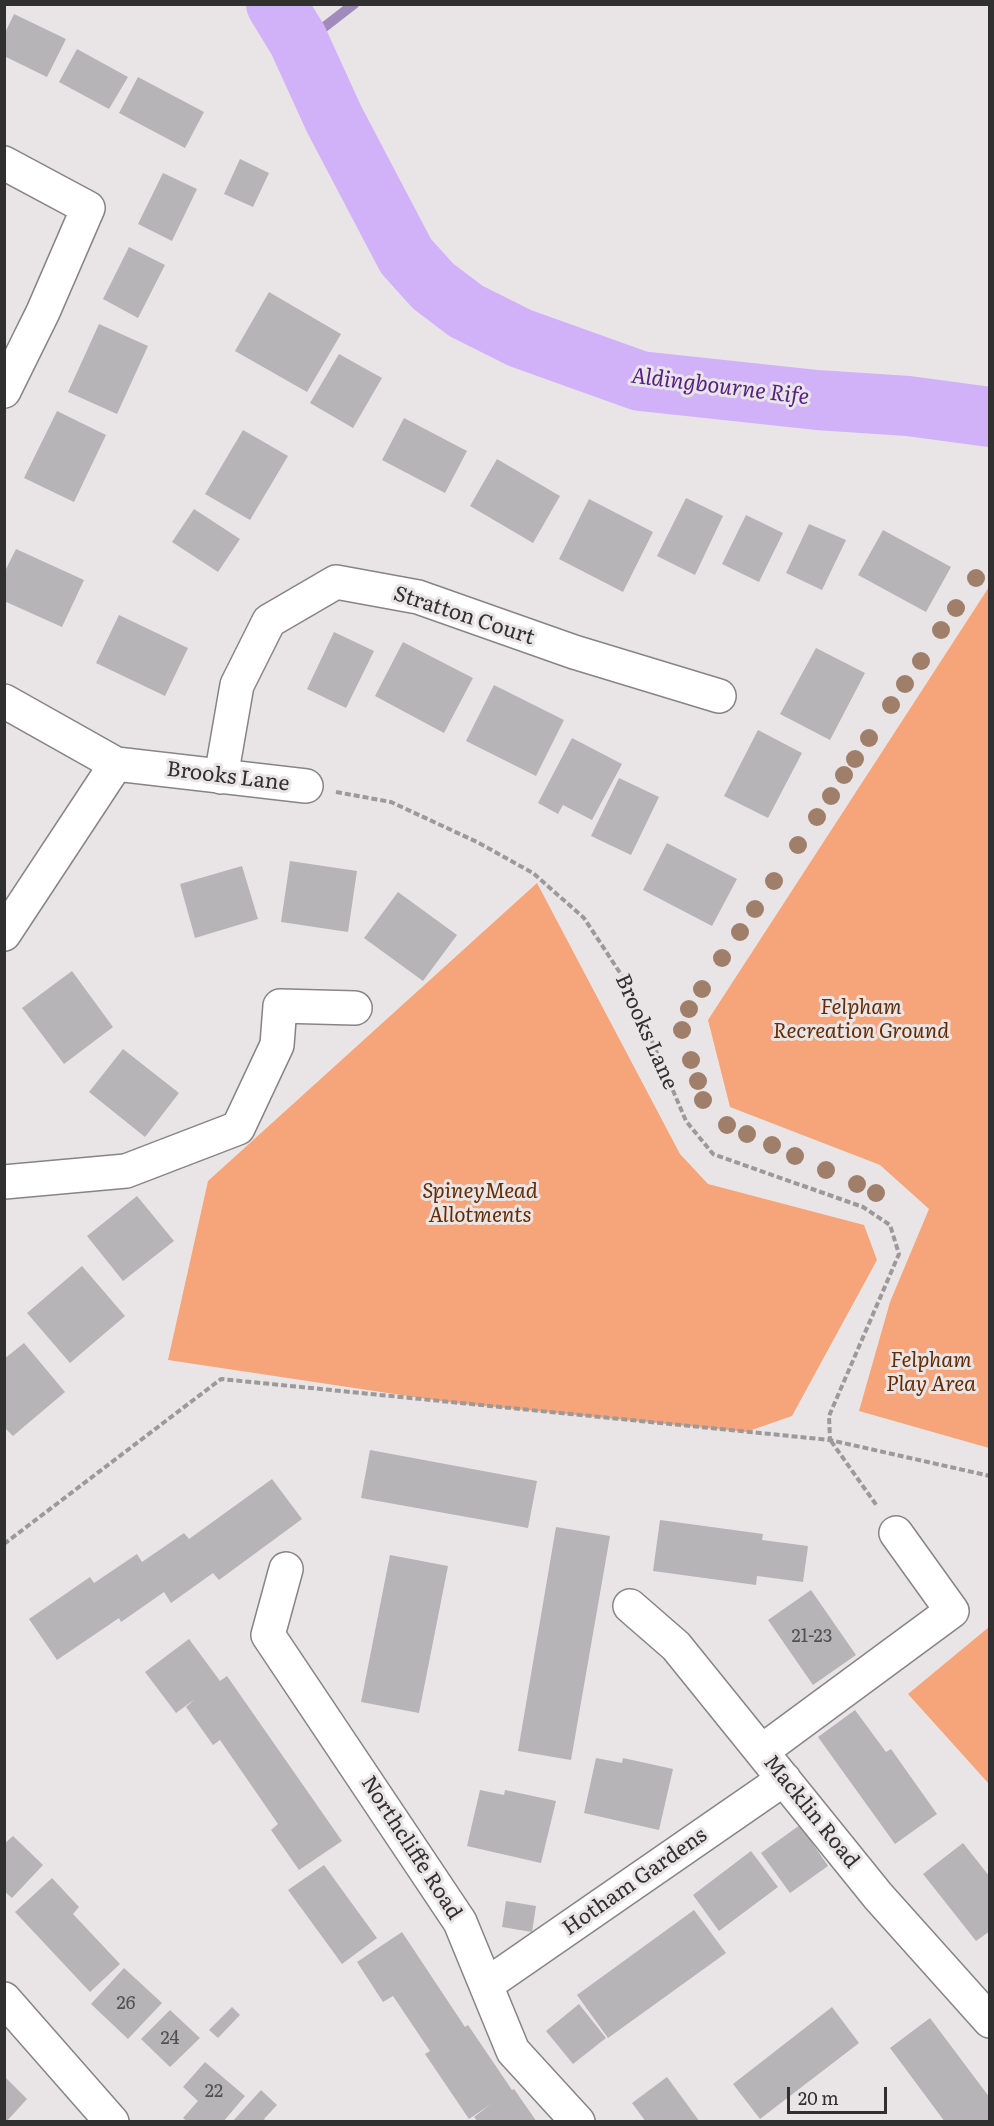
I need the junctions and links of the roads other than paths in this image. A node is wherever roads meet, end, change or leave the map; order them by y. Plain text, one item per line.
1 (4, 164) edge
2 (4, 391) edge
3 (719, 696) dead end
4 (4, 701) edge
5 (116, 764) junction
6 (221, 777) junction
7 (306, 786) road end
8 (4, 933) edge
9 (355, 1008) dead end
10 (4, 1182) edge
11 (896, 1533) road end
12 (286, 1569) dead end
13 (630, 1606) dead end
14 (762, 1751) junction
15 (784, 1779) junction
16 (486, 1985) junction
17 (4, 1999) edge
18 (990, 2021) edge
19 (104, 2119) edge
20 (578, 2121) edge

1 - 2 street
3 - 6 street, Stratton Court
4 - 5 street, Brooks Lane
5 - 6 street, Brooks Lane
5 - 8 street
6 - 7 street, Brooks Lane
9 - 10 street
11 - 14 street
12 - 16 street, Northcliffe Road
13 - 14 street, Macklin Road
14 - 15 street, Macklin Road
15 - 16 street, Hotham Gardens
15 - 18 street, Macklin Road
16 - 20 street, Northcliffe Road
17 - 19 street

